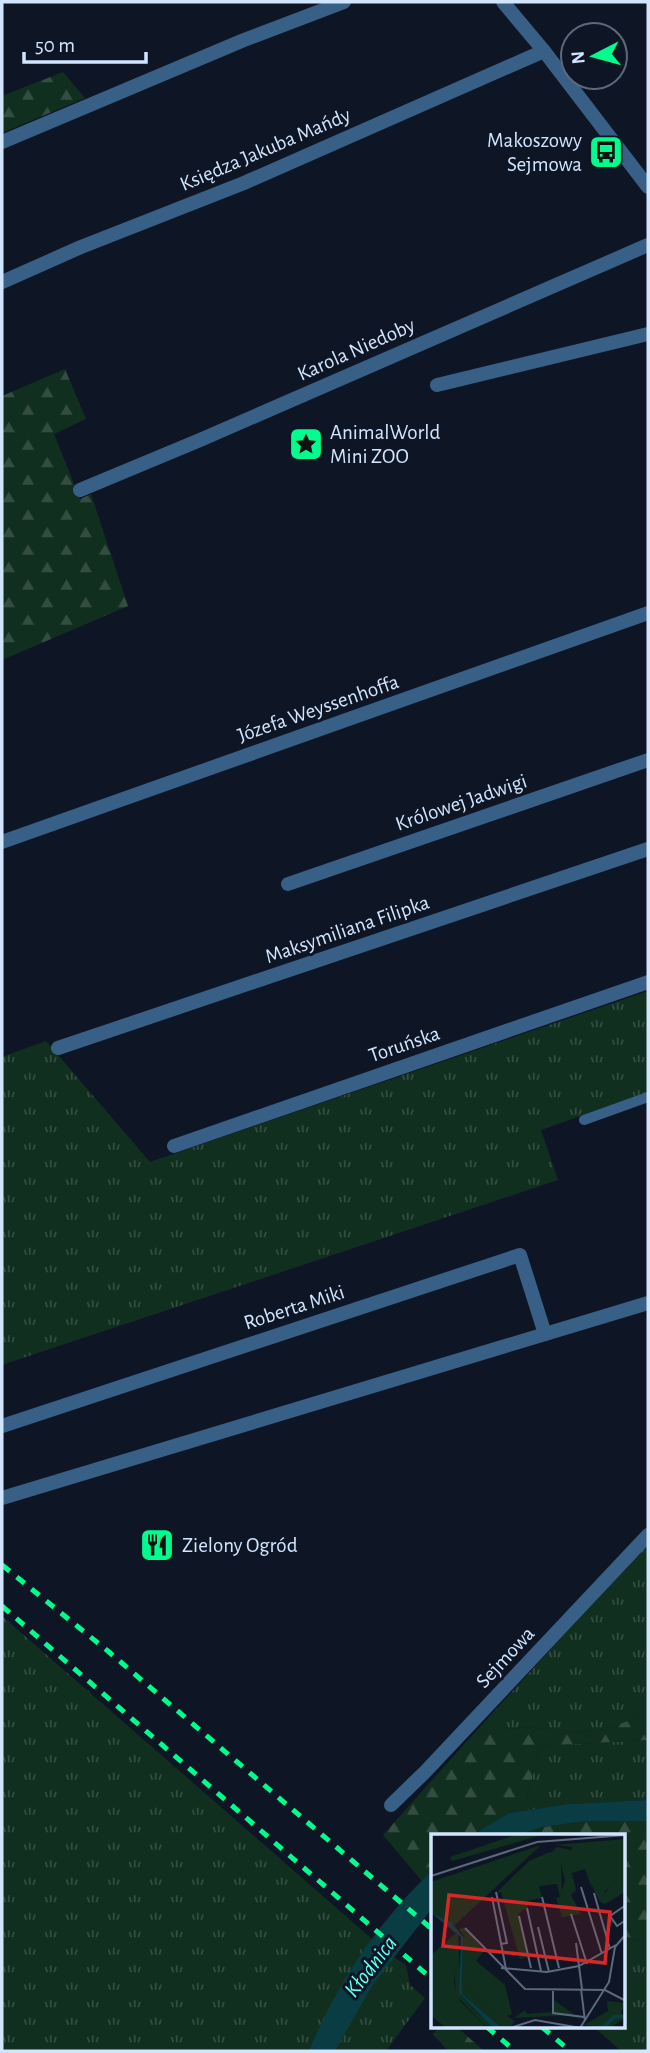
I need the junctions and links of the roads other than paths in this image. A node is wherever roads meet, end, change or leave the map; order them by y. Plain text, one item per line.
1 (344, 2) edge
2 (503, 2) edge
3 (544, 51) junction
4 (2, 142) edge
5 (648, 187) edge
6 (648, 245) edge
7 (2, 282) edge
8 (648, 334) edge
9 (437, 385) dead end
10 (80, 490) dead end
11 (648, 613) edge
12 (648, 760) edge
13 (2, 842) edge
14 (648, 849) edge
15 (288, 884) dead end
16 (648, 982) edge
17 (58, 1048) dead end
18 (648, 1097) edge
19 (584, 1120) dead end
20 (174, 1146) dead end
21 (648, 1303) edge
22 (545, 1334) junction
23 (2, 1426) edge
24 (2, 1498) edge
25 (648, 1535) edge
26 (391, 1805) dead end

1 - 4 street
2 - 3 street
3 - 5 street
3 - 7 street, Księdza Jakuba Mańdy
6 - 10 street, Karola Niedoby
8 - 9 street
11 - 13 street, Józefa Weyssenhoffa
12 - 15 street, Królowej Jadwigi
14 - 17 street, Maksymiliana Filipka
16 - 20 street, Toruńska
18 - 19 lane
21 - 22 street
22 - 23 street, Roberta Miki
22 - 24 street
25 - 26 street, Sejmowa

